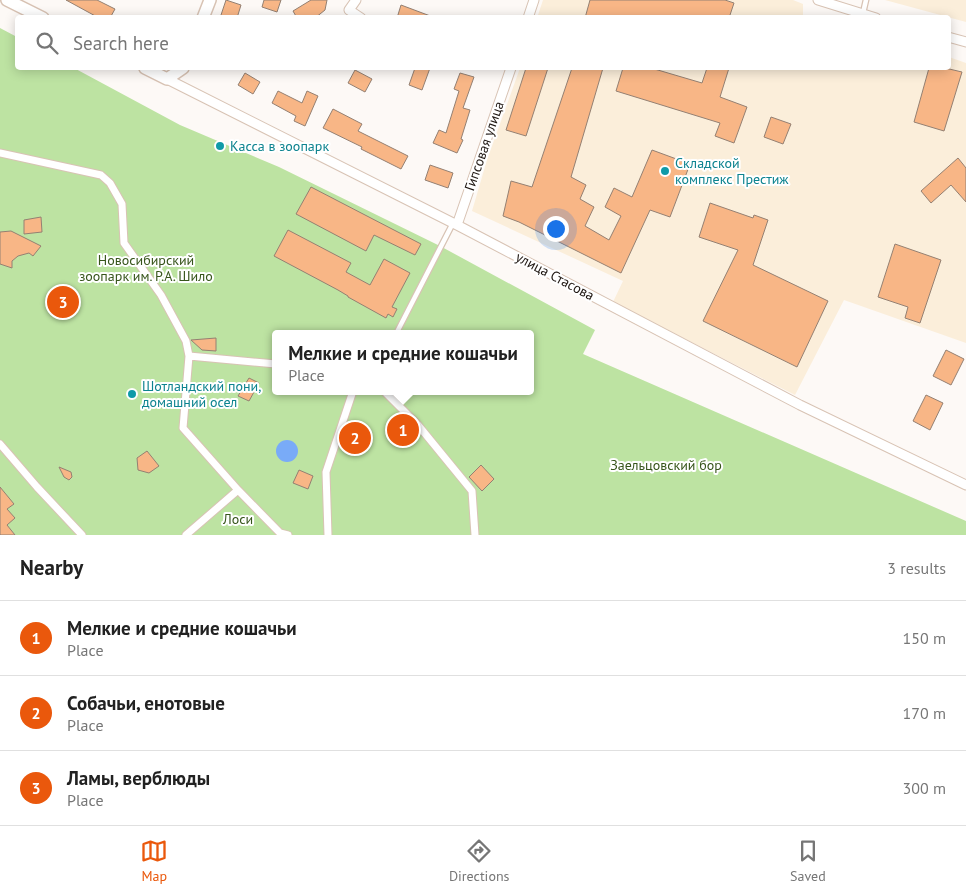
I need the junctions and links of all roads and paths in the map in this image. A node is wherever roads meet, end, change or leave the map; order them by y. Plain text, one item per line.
1 (7, 0) edge
2 (210, 0) edge
3 (356, 0) edge
4 (534, 0) edge
5 (818, 0) edge
6 (866, 0) edge
7 (863, 14) junction
8 (37, 15) edge
9 (204, 15) edge
10 (356, 15) edge
11 (529, 15) edge
12 (866, 15) edge
13 (951, 38) edge
14 (966, 42) edge
15 (149, 70) edge
16 (180, 70) edge
17 (510, 70) edge
18 (167, 78) junction
19 (0, 152) edge
20 (455, 224) junction
21 (398, 330) edge
22 (189, 356) junction
23 (272, 364) edge
24 (352, 395) edge
25 (388, 395) edge
26 (0, 444) edge
27 (966, 485) edge
28 (238, 490) junction
29 (82, 535) edge
30 (186, 535) edge
31 (288, 535) edge
32 (328, 535) edge
33 (476, 535) edge

1 - 8 street
2 - 9 street
3 - 10 street
4 - 11 street
5 - 7 street
6 - 7 lane
7 - 12 street
13 - 14 street
15 - 18 street, улица Стасова
16 - 18 street
17 - 20 street, Гипсовая улица
18 - 20 street, улица Стасова
19 - 22 street
20 - 21 lane
20 - 27 street, улица Стасова
22 - 23 street
22 - 28 street
24 - 32 street
25 - 33 street
26 - 29 street
28 - 30 street
28 - 31 street

